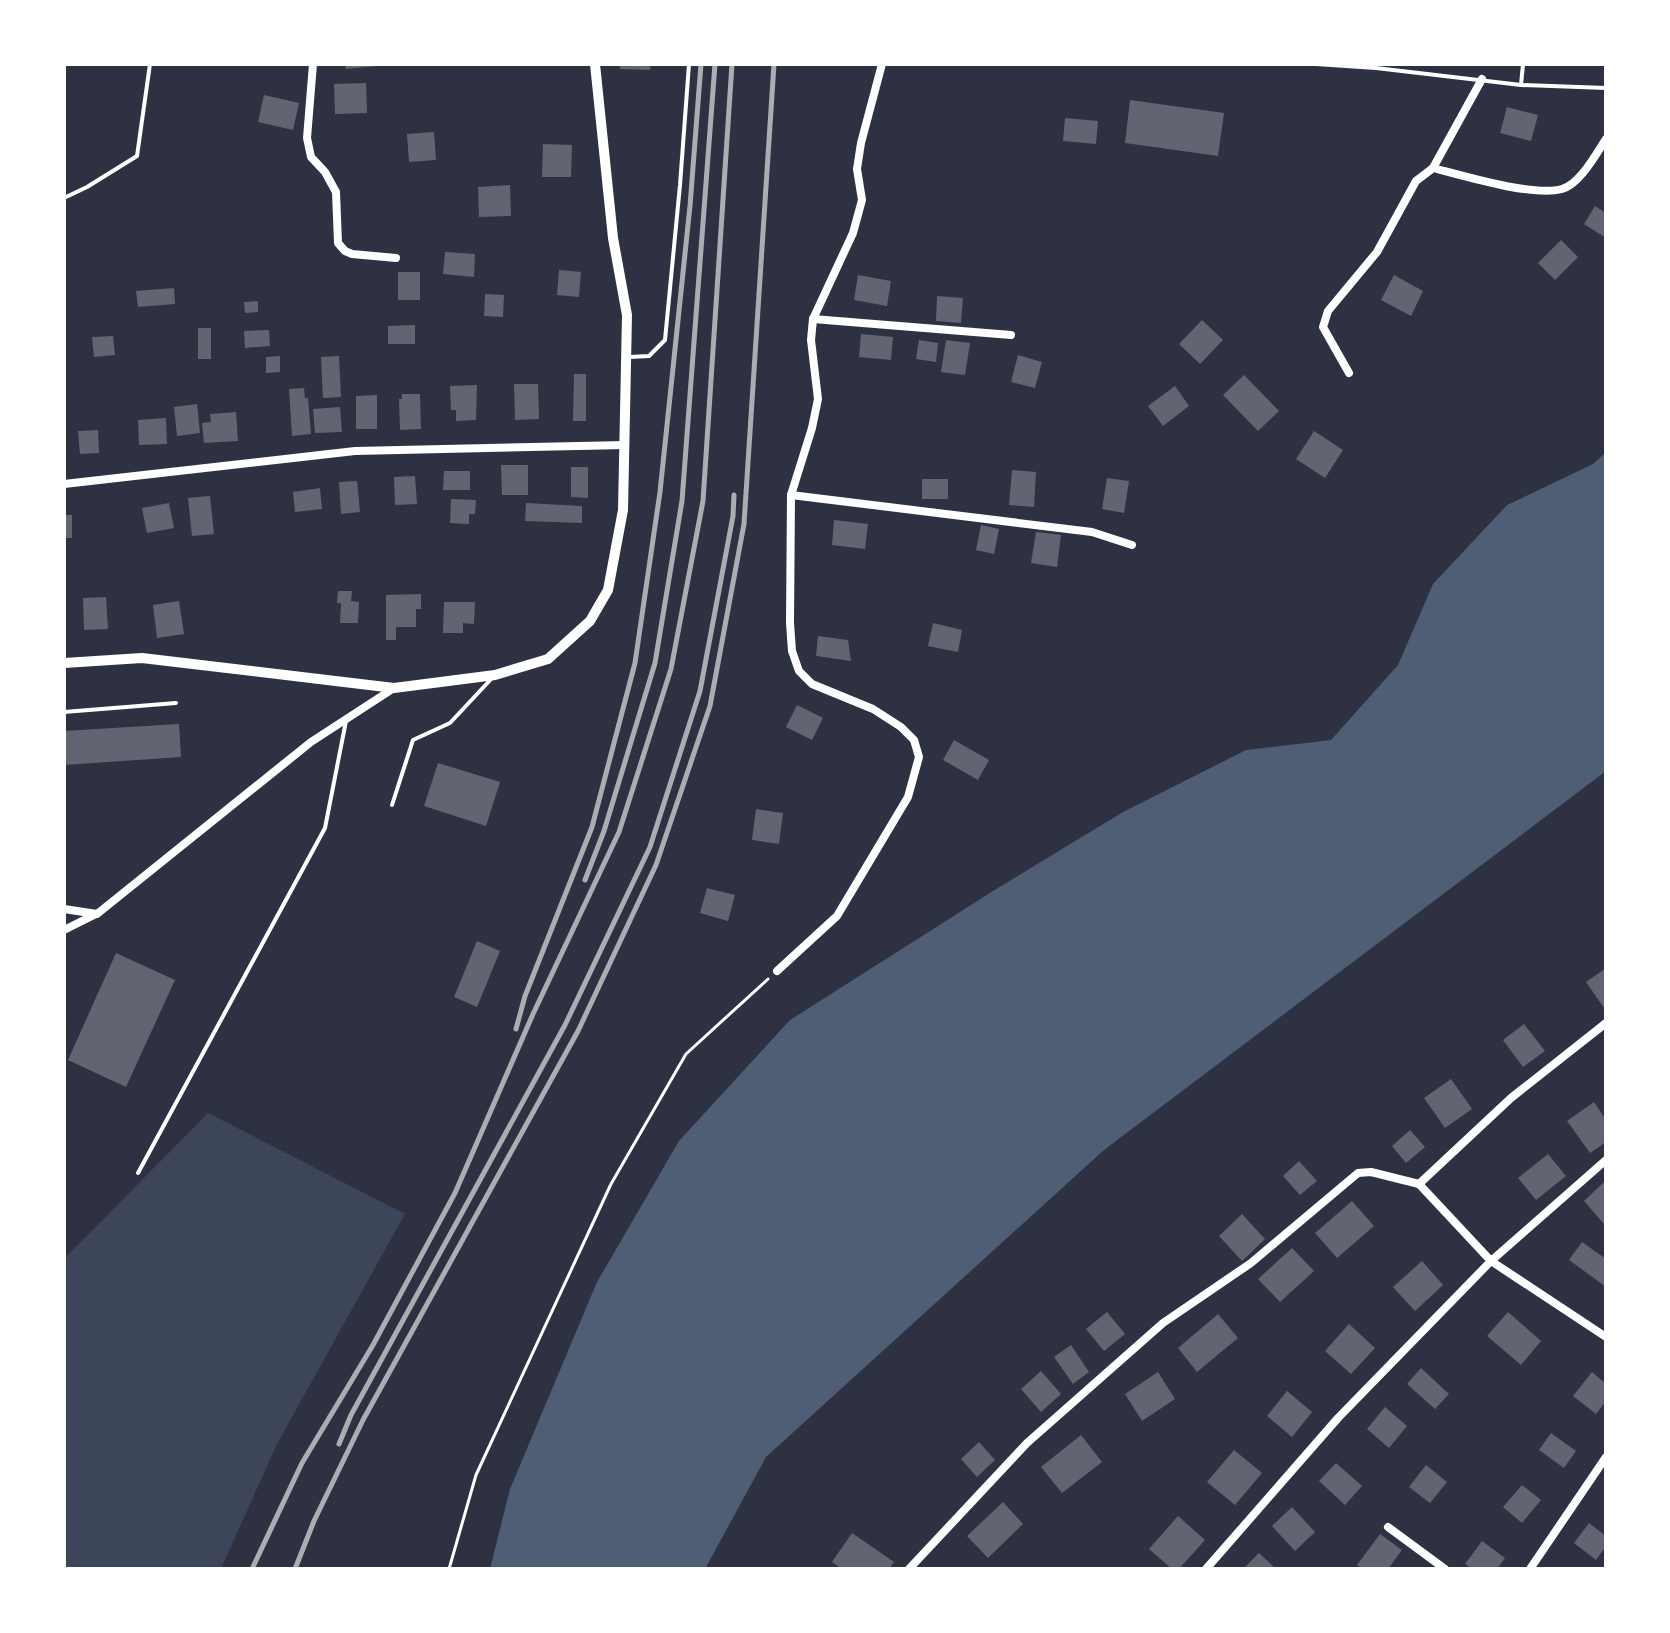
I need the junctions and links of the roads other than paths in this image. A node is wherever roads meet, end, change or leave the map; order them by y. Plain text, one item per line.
1 (150, 64) edge
2 (313, 64) edge
3 (595, 64) edge
4 (689, 64) edge
5 (882, 64) edge
6 (1316, 64) edge
7 (1523, 64) edge
8 (1482, 79) junction
9 (1521, 85) junction
10 (1606, 88) edge
11 (1606, 139) edge
12 (1433, 168) junction
13 (64, 198) edge
14 (396, 258) dead end
15 (813, 319) junction
16 (1011, 335) dead end
17 (627, 357) junction
18 (1349, 373) dead end
19 (625, 445) junction
20 (64, 484) edge
21 (791, 495) junction
22 (1132, 545) dead end
23 (64, 663) edge
24 (495, 675) junction
25 (394, 688) junction
26 (176, 703) dead end
27 (64, 712) edge
28 (347, 719) junction
29 (392, 805) dead end
30 (64, 909) edge
31 (97, 914) junction
32 (64, 930) edge
33 (777, 971) road end
34 (1606, 1023) edge
35 (1606, 1160) edge
36 (138, 1173) dead end
37 (1419, 1184) junction
38 (1491, 1261) junction
39 (1606, 1337) edge
40 (1606, 1457) edge
41 (1388, 1527) dead end
42 (909, 1569) edge
43 (1206, 1569) edge
44 (1445, 1569) edge
45 (1530, 1569) edge

1 - 13 lane
2 - 14 street
3 - 17 street
4 - 17 lane
5 - 15 street
6 - 8 lane
7 - 9 lane
8 - 9 lane
8 - 12 street
9 - 10 lane
11 - 12 street
12 - 18 street
15 - 16 street
15 - 21 street
17 - 19 street
19 - 20 street
19 - 24 street
21 - 22 street
21 - 33 street
23 - 25 street
24 - 25 street
24 - 29 lane
25 - 28 street
26 - 27 lane
28 - 31 street
28 - 36 lane
30 - 31 street
31 - 32 street
34 - 37 street
35 - 38 street
37 - 38 street
37 - 42 street
38 - 39 street
38 - 43 street
40 - 45 street
41 - 44 street

